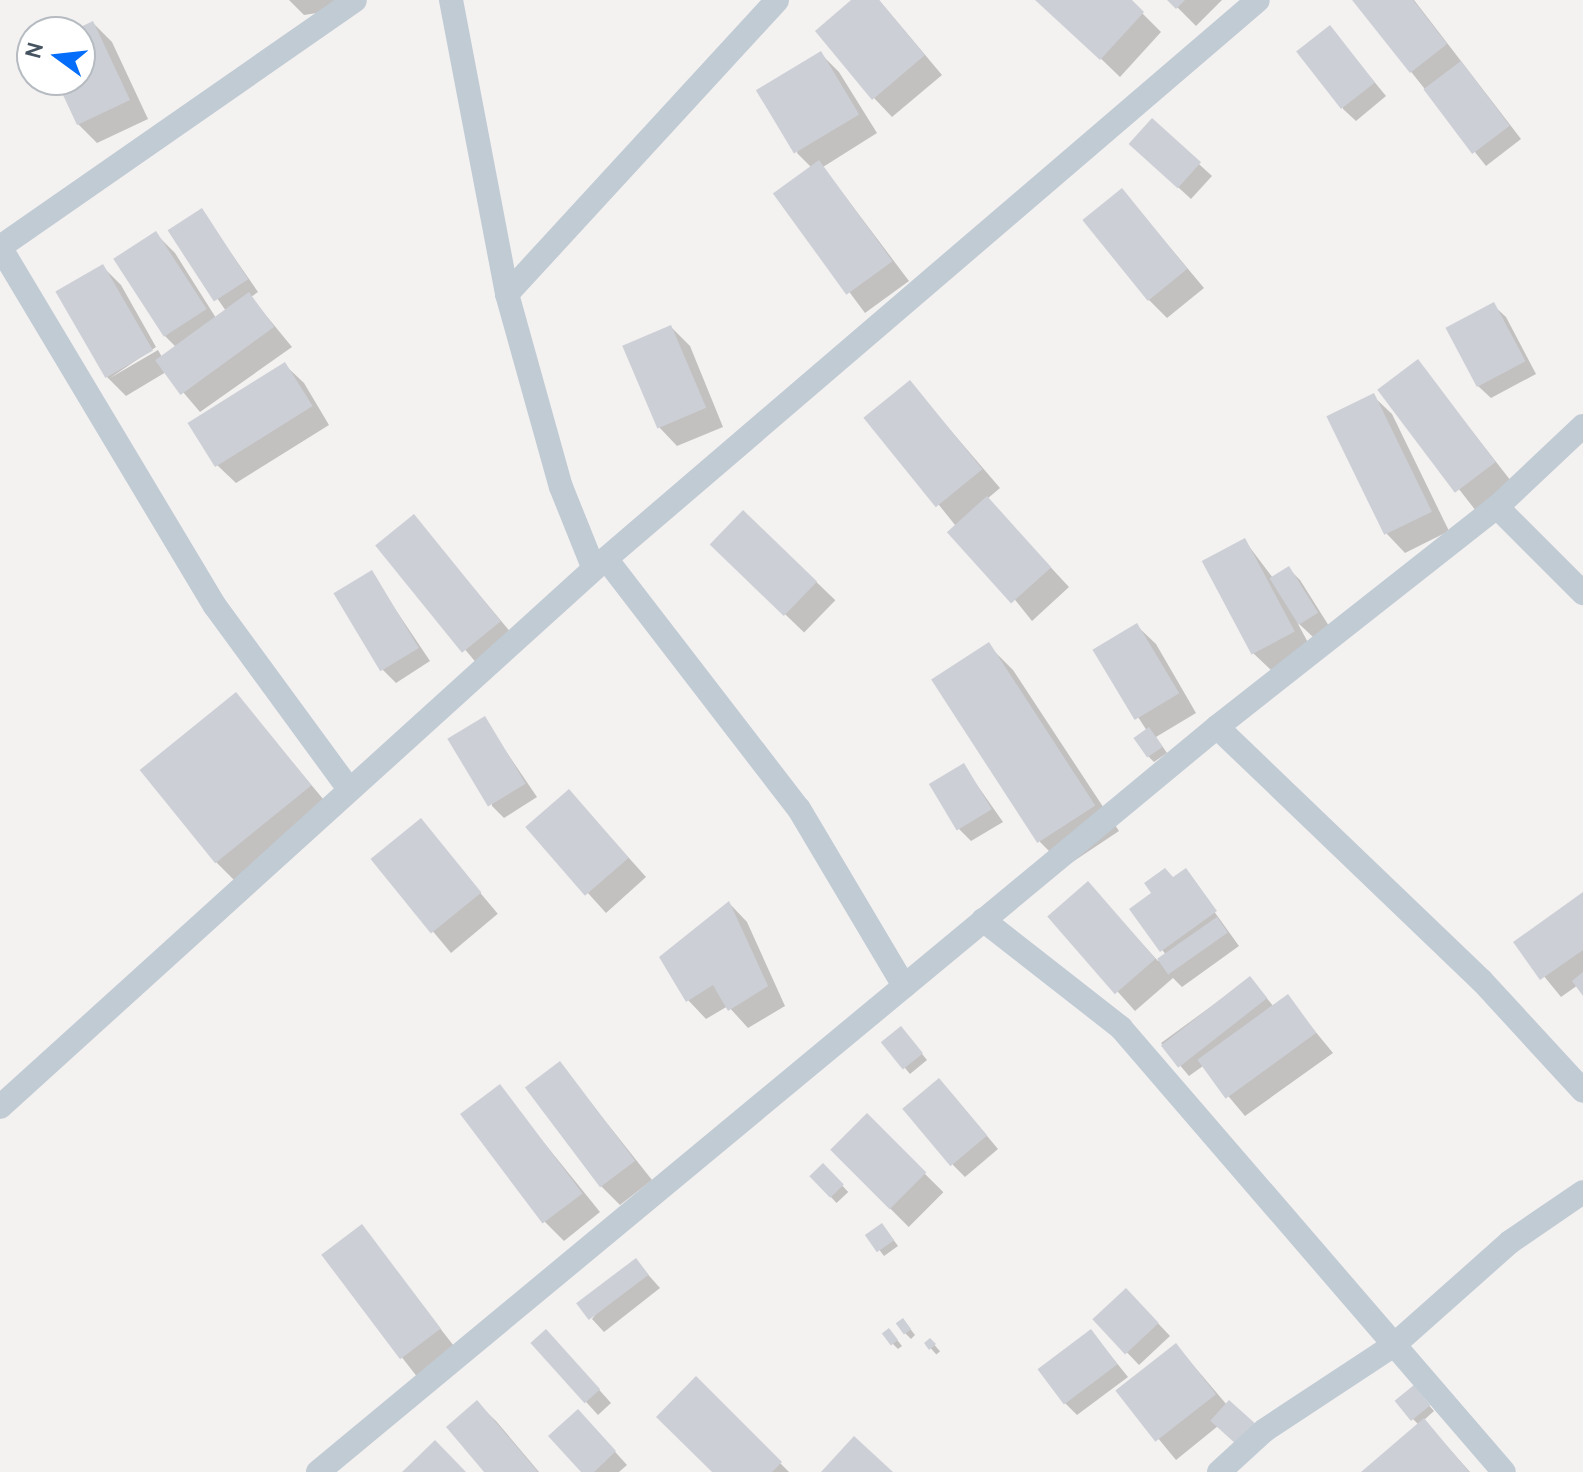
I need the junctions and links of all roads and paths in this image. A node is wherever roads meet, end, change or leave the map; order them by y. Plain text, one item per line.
1 (355, 0) edge
2 (451, 0) edge
3 (777, 0) edge
4 (1258, 0) edge
5 (0, 247) edge
6 (507, 294) junction
7 (1583, 426) edge
8 (1497, 507) junction
9 (600, 565) junction
10 (1583, 593) edge
11 (1217, 727) junction
12 (349, 789) junction
13 (983, 920) junction
14 (904, 986) junction
15 (1583, 1091) edge
16 (0, 1107) edge
17 (1583, 1192) edge
18 (1394, 1345) junction
19 (318, 1472) edge
20 (1219, 1472) edge
21 (1504, 1472) edge

1 - 5 street
2 - 6 street
3 - 6 street
4 - 9 street
5 - 12 street
6 - 9 street
7 - 8 street
8 - 10 street
8 - 11 street
9 - 12 street
9 - 14 street
11 - 13 street
11 - 15 street
12 - 16 street
13 - 14 street
13 - 18 street
14 - 19 street
17 - 18 street
18 - 20 street
18 - 21 street

